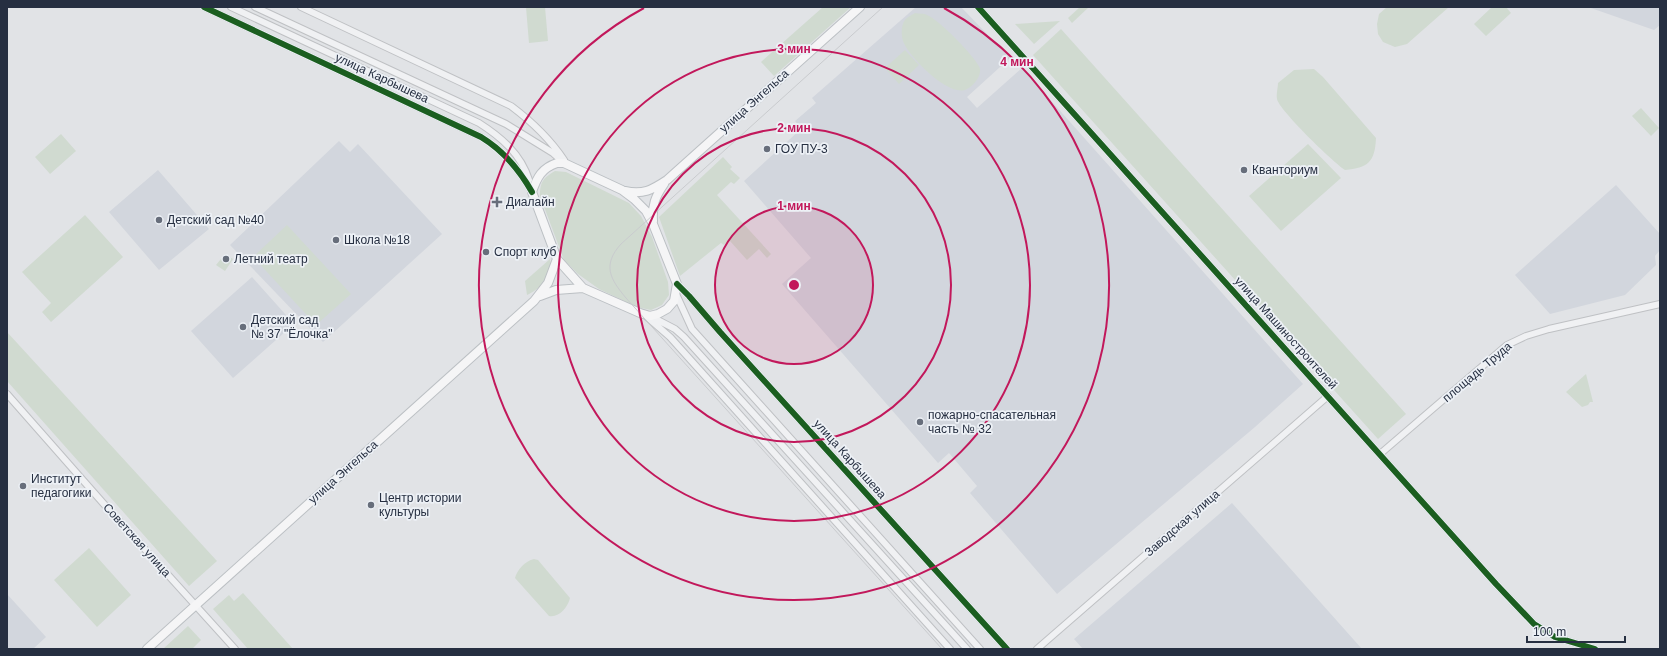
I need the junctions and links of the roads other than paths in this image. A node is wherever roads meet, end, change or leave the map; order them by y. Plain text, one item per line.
1 (204, 7) edge
2 (231, 7) edge
3 (255, 7) edge
4 (301, 7) edge
5 (860, 7) edge
6 (978, 7) edge
7 (566, 164) junction
8 (667, 180) junction
9 (622, 190) junction
10 (532, 192) junction
11 (653, 224) junction
12 (557, 259) junction
13 (677, 284) junction
14 (583, 288) junction
15 (676, 294) junction
16 (540, 296) junction
17 (1660, 304) edge
18 (647, 315) junction
19 (7, 394) edge
20 (1328, 396) junction
21 (1380, 454) junction
22 (195, 605) junction
23 (147, 649) edge
24 (235, 649) edge
25 (950, 649) edge
26 (967, 649) edge
27 (980, 649) edge
28 (1007, 649) edge
29 (1037, 649) edge
30 (1595, 649) edge

1 - 10 street, улица Карбышева
2 - 10 street, улица Карбышева
3 - 7 street, улица Карбышева
4 - 7 street
5 - 8 main road, улица Энгельса
6 - 20 street, улица Машиностроителей
7 - 9 main road, улица Карбышева
7 - 10 main road
8 - 9 main road, улица Энгельса
8 - 11 main road, улица Энгельса
9 - 11 main road, улица Карбышева
10 - 12 main road, улица Карбышева
11 - 13 main road, улица Карбышева
12 - 14 main road, улица Карбышева
12 - 16 main road, улица Энгельса
13 - 15 main road, улица Карбышева
13 - 28 street, улица Карбышева
14 - 16 main road, улица Энгельса
14 - 18 main road, улица Карбышева
15 - 18 main road, улица Карбышева
15 - 27 street
16 - 22 main road, улица Энгельса
17 - 21 street, площадь Труда
18 - 25 street, улица Карбышева
18 - 26 street, улица Карбышева
19 - 22 street, Советская улица
20 - 21 street, улица Машиностроителей
20 - 29 street, Заводская улица
21 - 30 street, улица Машиностроителей
22 - 23 main road, улица Энгельса
22 - 24 street, Советская улица

